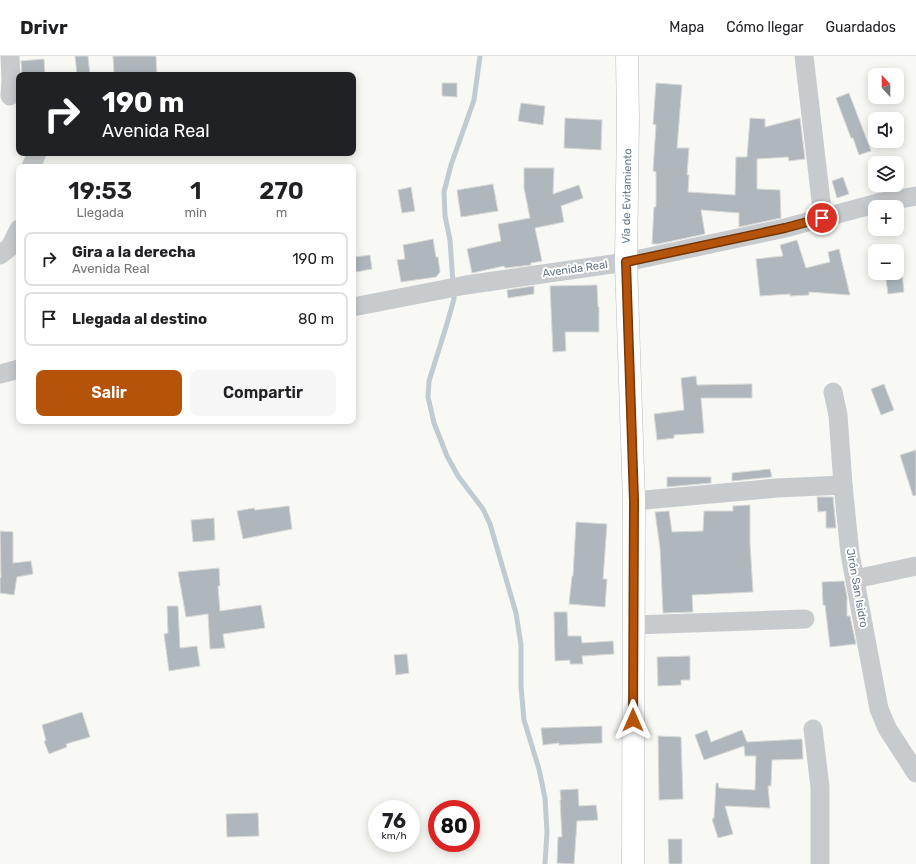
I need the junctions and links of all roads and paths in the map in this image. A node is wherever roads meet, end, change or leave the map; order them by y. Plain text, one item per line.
1 (10, 56) edge
2 (627, 56) edge
3 (804, 56) edge
4 (10, 96) edge
5 (916, 196) edge
6 (822, 218) junction
7 (16, 235) edge
8 (0, 255) edge
9 (626, 262) junction
10 (356, 306) edge
11 (16, 370) edge
12 (0, 374) edge
13 (833, 392) dead end
14 (843, 485) junction
15 (634, 501) junction
16 (916, 566) edge
17 (855, 579) junction
18 (805, 619) dead end
19 (634, 625) junction
20 (813, 730) dead end
21 (916, 773) edge
22 (633, 864) edge
23 (820, 864) edge

1 - 4 street
2 - 9 highway, Vía de Evitamiento
3 - 6 street
5 - 6 street, Avenida Real
6 - 9 street, Avenida Real
7 - 8 street
9 - 10 street, Avenida Real
9 - 15 highway, Vía de Evitamiento
11 - 12 street
13 - 14 street, Jirón San Isidro
14 - 15 street
14 - 17 street, Jirón San Isidro
15 - 19 highway, Vía de Evitamiento
16 - 17 street
17 - 21 street, Jirón San Isidro
18 - 19 street
19 - 22 highway, Vía de Evitamiento
20 - 23 street

